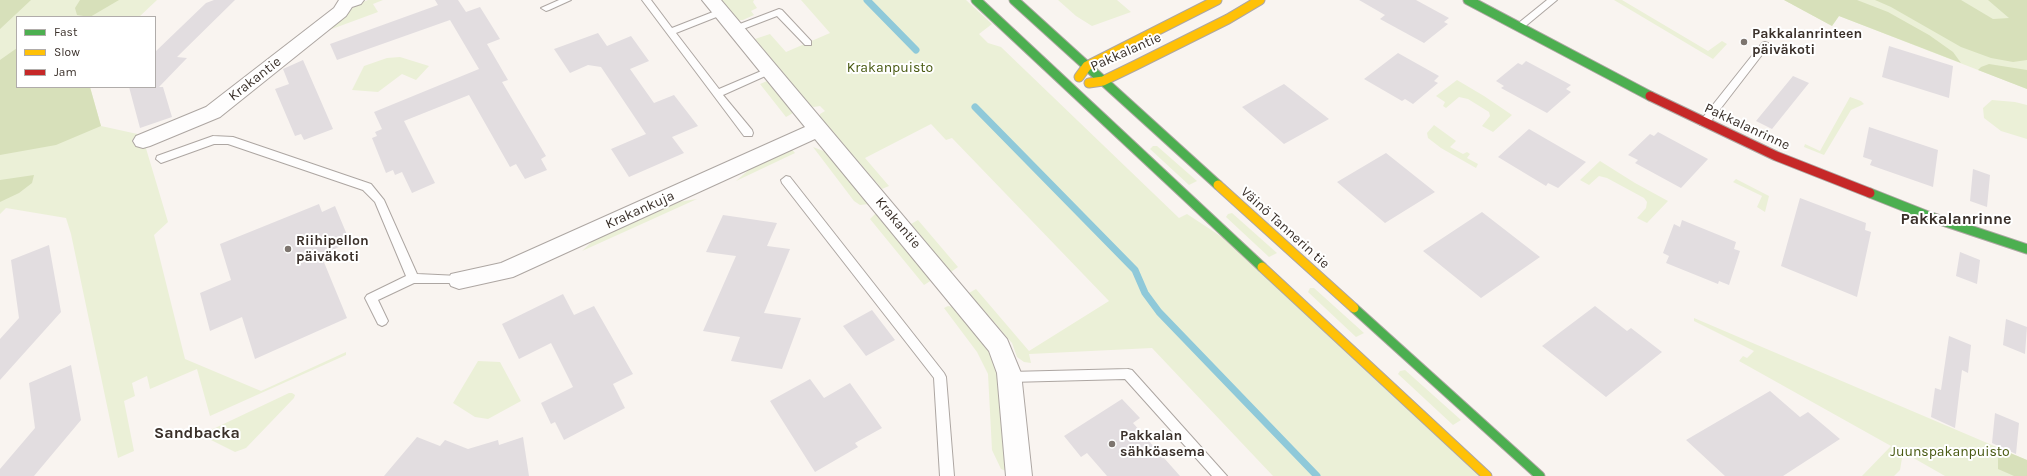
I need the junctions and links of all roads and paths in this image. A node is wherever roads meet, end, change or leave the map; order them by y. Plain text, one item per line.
1 (355, 0) edge
2 (567, 0) edge
3 (646, 0) edge
4 (976, 0) edge
5 (1014, 0) edge
6 (1217, 0) edge
7 (1260, 0) edge
8 (1468, 0) edge
9 (1553, 0) edge
10 (716, 6) edge
11 (546, 8) dead end
12 (1519, 27) junction
13 (735, 29) junction
14 (670, 32) junction
15 (808, 43) dead end
16 (1766, 46) dead end
17 (1087, 66) junction
18 (769, 71) junction
19 (1103, 81) junction
20 (1071, 88) junction
21 (717, 94) junction
22 (1704, 123) junction
23 (818, 129) junction
24 (748, 132) dead end
25 (144, 141) dead end
26 (161, 159) dead end
27 (786, 180) dead end
28 (2027, 249) edge
29 (413, 278) junction
30 (459, 280) joint
31 (382, 321) dead end
32 (1010, 377) junction
33 (947, 476) edge
34 (1019, 476) edge
35 (1220, 476) edge
36 (1487, 476) edge
37 (1540, 476) edge

1 - 25 street, Krakantie
2 - 11 lane
3 - 14 lane
4 - 20 main road
5 - 17 main road, Väinö Tannerin tie
6 - 17 main road, Pakkalantie
7 - 19 main road, Pakkalantie
8 - 12 main road, Pakkalanrinne
9 - 12 lane
10 - 13 street, Krakantie
10 - 14 lane
12 - 22 main road, Pakkalanrinne
13 - 15 lane
13 - 18 street, Krakantie
14 - 21 lane
16 - 22 lane
17 - 19 main road, Väinö Tannerin tie
17 - 20 main road, Pakkalantie
18 - 21 lane
18 - 23 street, Krakantie
19 - 20 main road, Pakkalantie
19 - 37 main road, Väinö Tannerin tie
20 - 36 main road
21 - 24 lane
22 - 28 main road, Pakkalanrinne
23 - 30 street, Krakankuja
23 - 32 street, Krakantie
26 - 29 lane
27 - 33 lane
29 - 30 lane
29 - 31 lane
32 - 34 street, Krakantie
32 - 35 lane

